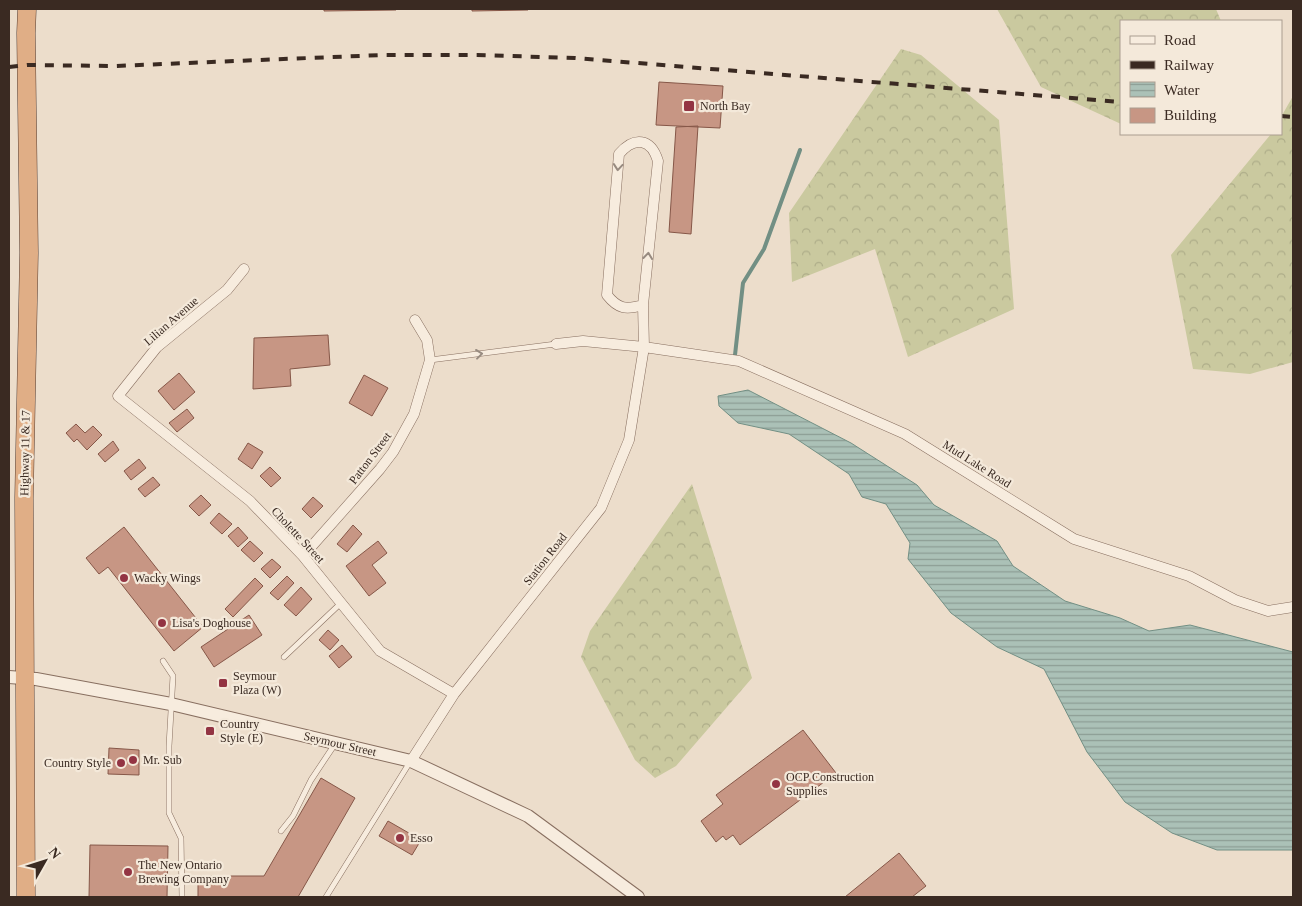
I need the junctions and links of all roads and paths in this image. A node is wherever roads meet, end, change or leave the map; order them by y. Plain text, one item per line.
1 (27, 9) edge
2 (244, 269) dead end
3 (644, 305) junction
4 (415, 320) dead end
5 (556, 344) joint
6 (644, 348) junction
7 (430, 360) junction
8 (118, 396) joint
9 (302, 556) junction
10 (341, 603) junction
11 (1293, 606) edge
12 (284, 657) dead end
13 (163, 661) dead end
14 (17, 677) edge
15 (454, 694) junction
16 (171, 704) junction
17 (336, 743) junction
18 (411, 761) junction
19 (281, 830) dead end
20 (26, 897) edge
21 (182, 897) edge
22 (326, 897) edge
23 (638, 897) edge

1 - 14 highway, Highway 11 & 17
2 - 8 street, Lilian Avenue
3 -> 3 street, Station Road
3 - 6 street, Station Road
4 - 7 street, Patton Street
5 - 6 street
7 -> 5 lane
6 - 11 street, Mud Lake Road
6 - 15 street, Station Road
7 - 9 street, Patton Street
8 - 9 street, Cholette Street
9 - 10 street, Cholette Street
10 - 12 lane
10 - 15 street, Cholette Street
13 - 16 lane
14 - 16 street, Seymour Street
14 - 20 highway, Highway 11 & 17
15 - 18 street, Station Road
16 - 17 street, Seymour Street
16 - 21 lane
17 - 18 street, Seymour Street
17 - 19 lane
18 - 22 lane
18 - 23 street, Seymour Street

